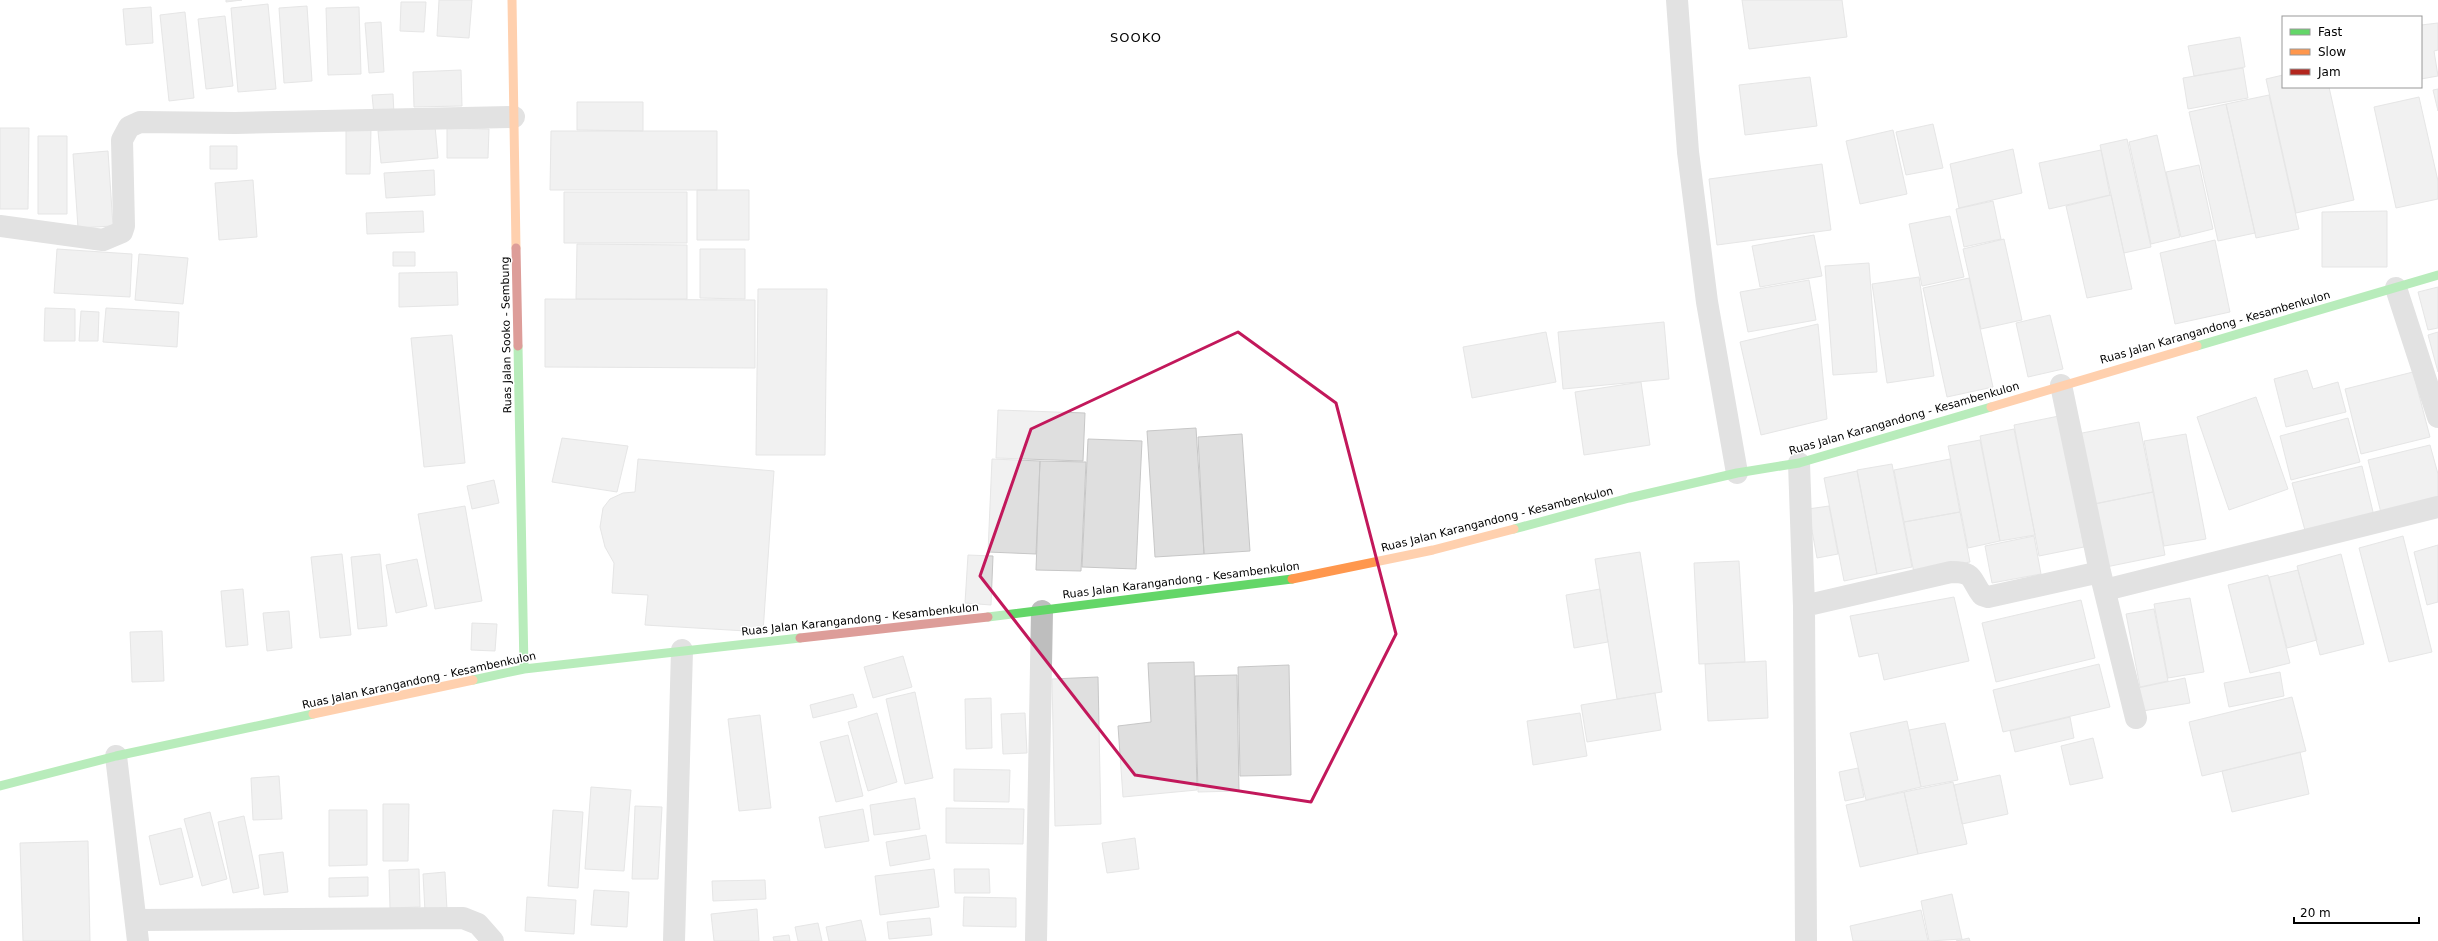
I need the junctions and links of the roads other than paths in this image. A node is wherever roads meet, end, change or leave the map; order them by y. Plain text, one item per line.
1 (512, 0) edge
2 (1677, 0) edge
3 (514, 118) junction
4 (0, 226) edge
5 (2438, 275) edge
6 (2396, 288) junction
7 (2061, 384) junction
8 (2438, 417) edge
9 (1799, 463) junction
10 (1737, 473) junction
11 (2438, 507) edge
12 (2102, 581) junction
13 (1804, 606) junction
14 (1042, 611) junction
15 (682, 650) junction
16 (524, 669) junction
17 (2136, 718) dead end
18 (116, 756) junction
19 (0, 786) edge
20 (137, 920) junction
21 (138, 941) edge
22 (493, 941) edge
23 (674, 941) edge
24 (1036, 941) edge
25 (1806, 941) edge

1 - 3 main road, Ruas Jalan Sooko - Sembung
2 - 10 street
3 - 4 street
3 - 16 main road, Ruas Jalan Sooko - Sembung
5 - 6 main road, Ruas Jalan Karangandong - Kesambenkulon
6 - 7 main road, Ruas Jalan Karangandong - Kesambenkulon
6 - 8 street
7 - 9 main road, Ruas Jalan Karangandong - Kesambenkulon
7 - 12 street
9 - 10 main road, Ruas Jalan Karangandong - Kesambenkulon
9 - 13 street
10 - 14 main road, Ruas Jalan Karangandong - Kesambenkulon
11 - 12 street
12 - 13 street
12 - 17 street
13 - 25 street
14 - 15 main road, Ruas Jalan Karangandong - Kesambenkulon
14 - 24 street
15 - 16 main road, Ruas Jalan Karangandong - Kesambenkulon
15 - 23 street
16 - 18 main road, Ruas Jalan Karangandong - Kesambenkulon
18 - 19 main road, Ruas Jalan Karangandong - Kesambenkulon
18 - 20 street
20 - 21 street
20 - 22 street

